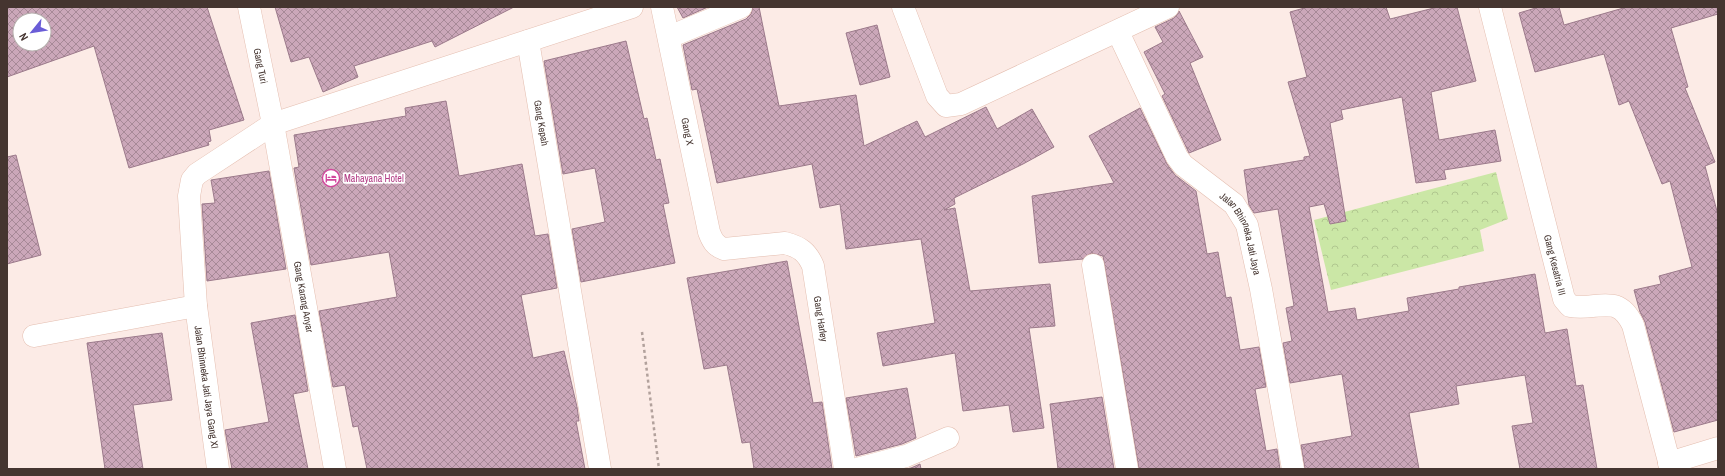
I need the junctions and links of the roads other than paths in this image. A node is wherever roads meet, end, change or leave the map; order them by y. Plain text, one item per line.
1 (249, 7) edge
2 (632, 7) edge
3 (662, 7) edge
4 (742, 7) edge
5 (903, 7) edge
6 (1168, 7) edge
7 (1490, 7) edge
8 (1118, 32) junction
9 (669, 37) junction
10 (528, 41) junction
11 (273, 124) junction
12 (724, 249) joint
13 (1092, 265) dead end
14 (196, 306) junction
15 (34, 336) dead end
16 (948, 438) dead end
17 (1718, 448) edge
18 (1670, 466) edge
19 (218, 469) edge
20 (335, 469) edge
21 (600, 469) edge
22 (845, 469) edge
23 (858, 469) edge
24 (1127, 469) edge
25 (1293, 469) edge

1 - 11 street, Gang Turi
2 - 10 street
3 - 9 street, Gang X
4 - 9 street
5 - 8 street
6 - 8 street
7 - 18 street, Gang Kesatria III
8 - 25 street, Jalan Bhinneka Jati Jaya
9 - 12 street, Gang X
10 - 11 street
10 - 21 street, Gang Kepah
11 - 14 street, Jalan Bhinneka Jati Jaya Gang XI
11 - 20 street, Gang Karang Anyar
12 - 22 street, Gang Harley
13 - 24 street
14 - 15 street
14 - 19 street, Jalan Bhinneka Jati Jaya Gang XI
16 - 23 street
17 - 18 street

